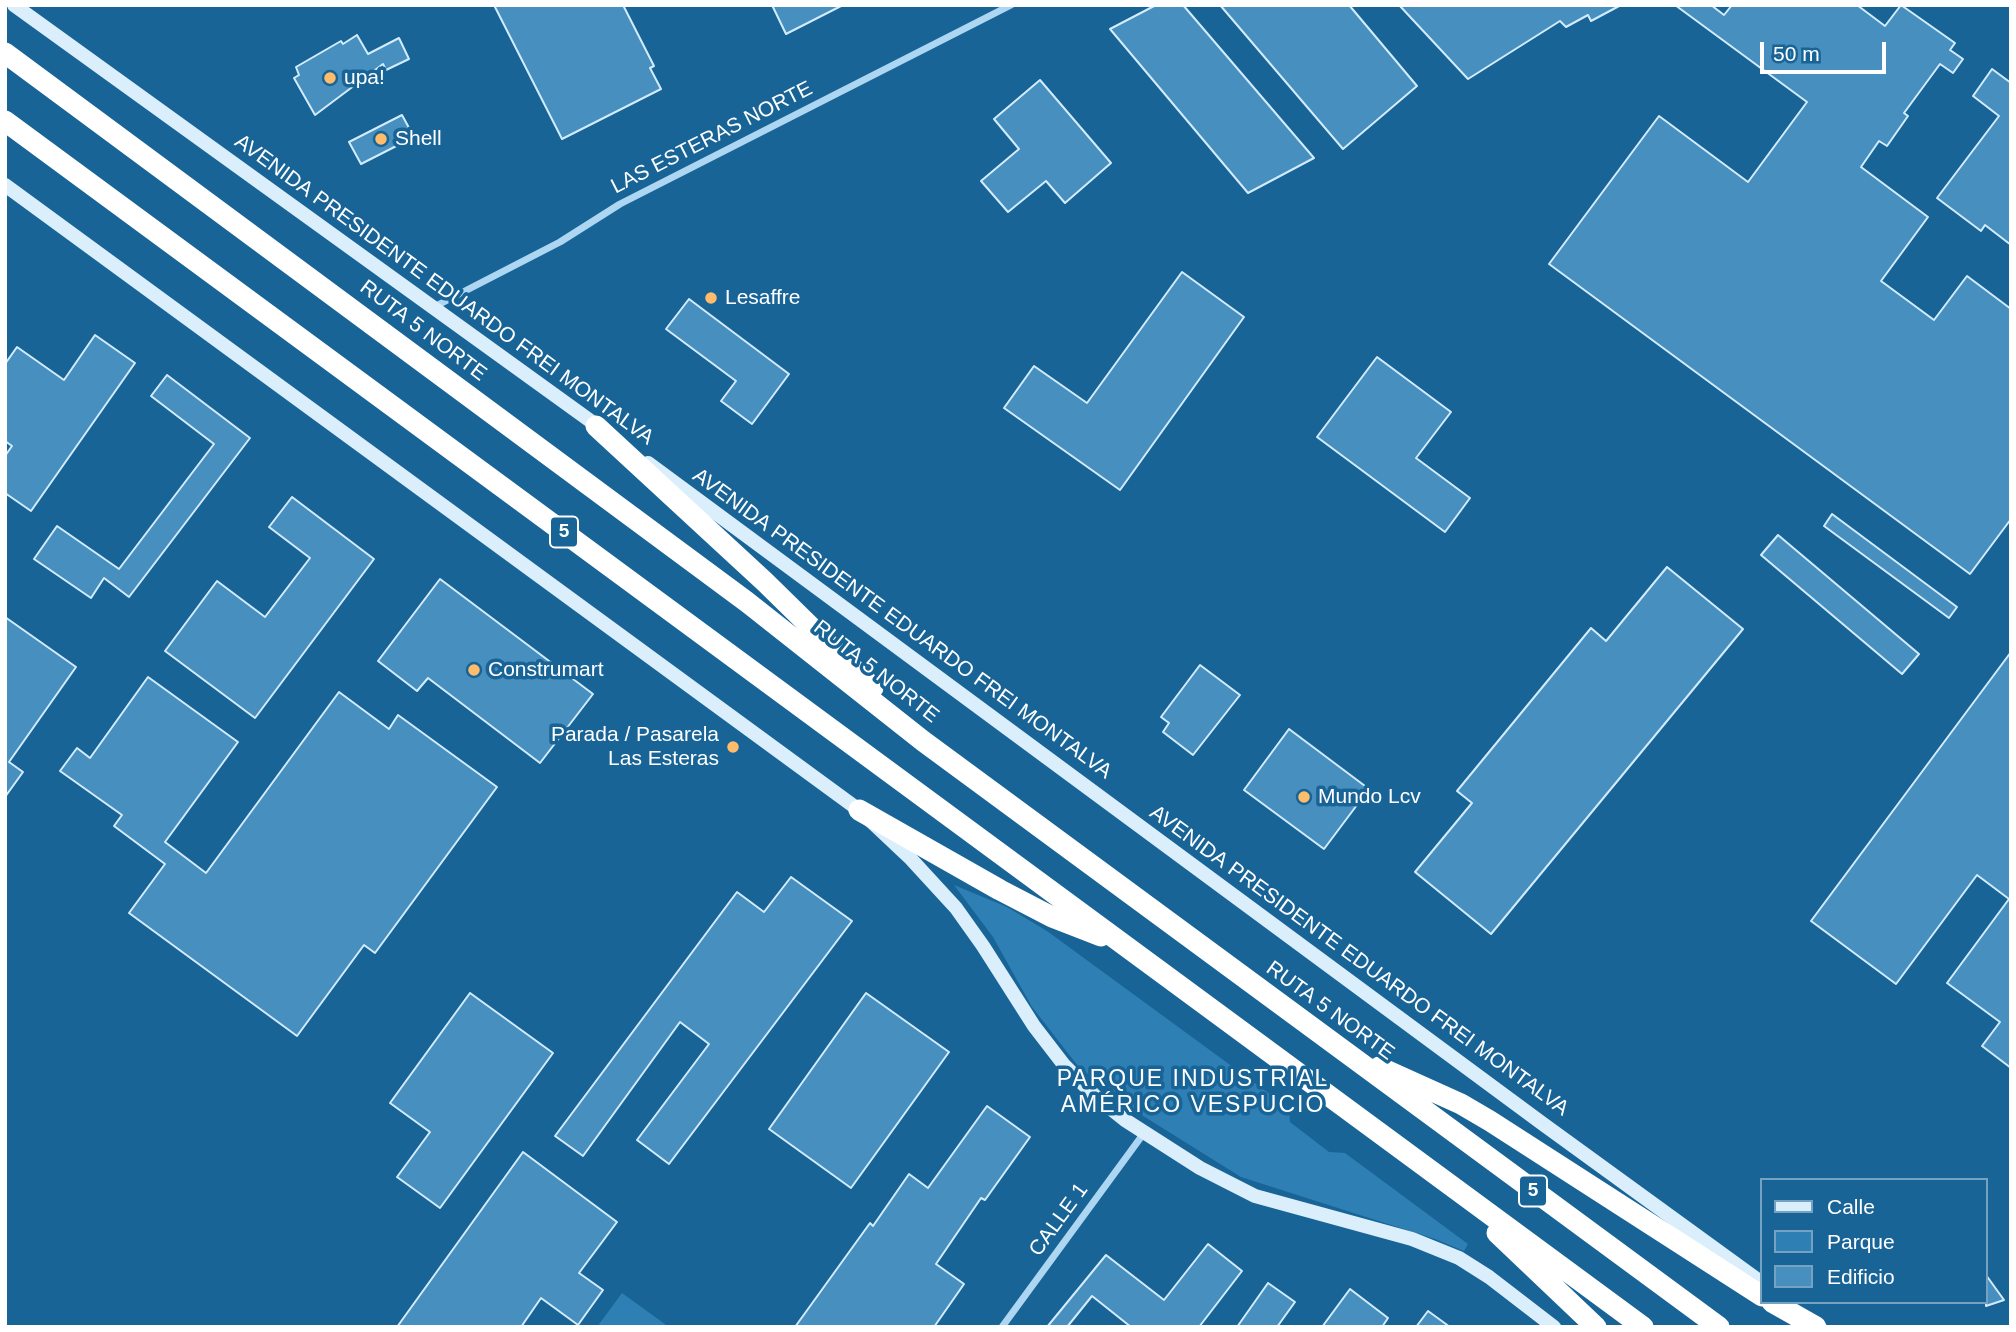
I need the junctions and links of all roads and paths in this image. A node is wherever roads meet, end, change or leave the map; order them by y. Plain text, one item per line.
1 (14, 5) edge
2 (1011, 5) edge
3 (5, 53) edge
4 (5, 121) edge
5 (5, 185) edge
6 (432, 308) junction
7 (596, 426) junction
8 (923, 741) junction
9 (859, 810) junction
10 (1123, 944) junction
11 (1348, 1055) junction
12 (1144, 1133) junction
13 (1435, 1174) junction
14 (1760, 1282) edge
15 (1760, 1295) edge
16 (1776, 1304) edge
17 (1791, 1304) edge
18 (1002, 1327) edge
19 (1554, 1327) edge
20 (1596, 1327) edge
21 (1643, 1327) edge
22 (1718, 1327) edge
23 (1816, 1327) edge
24 (1822, 1327) edge

1 - 6 main road, AVENIDA PRESIDENTE EDUARDO FREI MONTALVA
2 - 6 street, LAS ESTERAS NORTE
3 - 8 highway, RUTA 5 NORTE / 5
4 - 10 highway, 5
5 - 9 main road
6 - 7 main road, AVENIDA PRESIDENTE EDUARDO FREI MONTALVA
7 - 8 highway
7 - 14 main road, AVENIDA PRESIDENTE EDUARDO FREI MONTALVA
8 - 11 highway, RUTA 5 NORTE / 5
9 - 10 highway
9 - 12 main road
10 - 13 highway, 5
11 - 15 highway
11 - 22 highway, RUTA 5 NORTE / 5
12 - 18 street, CALLE 1
12 - 19 main road
13 - 20 highway
13 - 21 highway, 5
16 - 23 highway
17 - 24 main road

